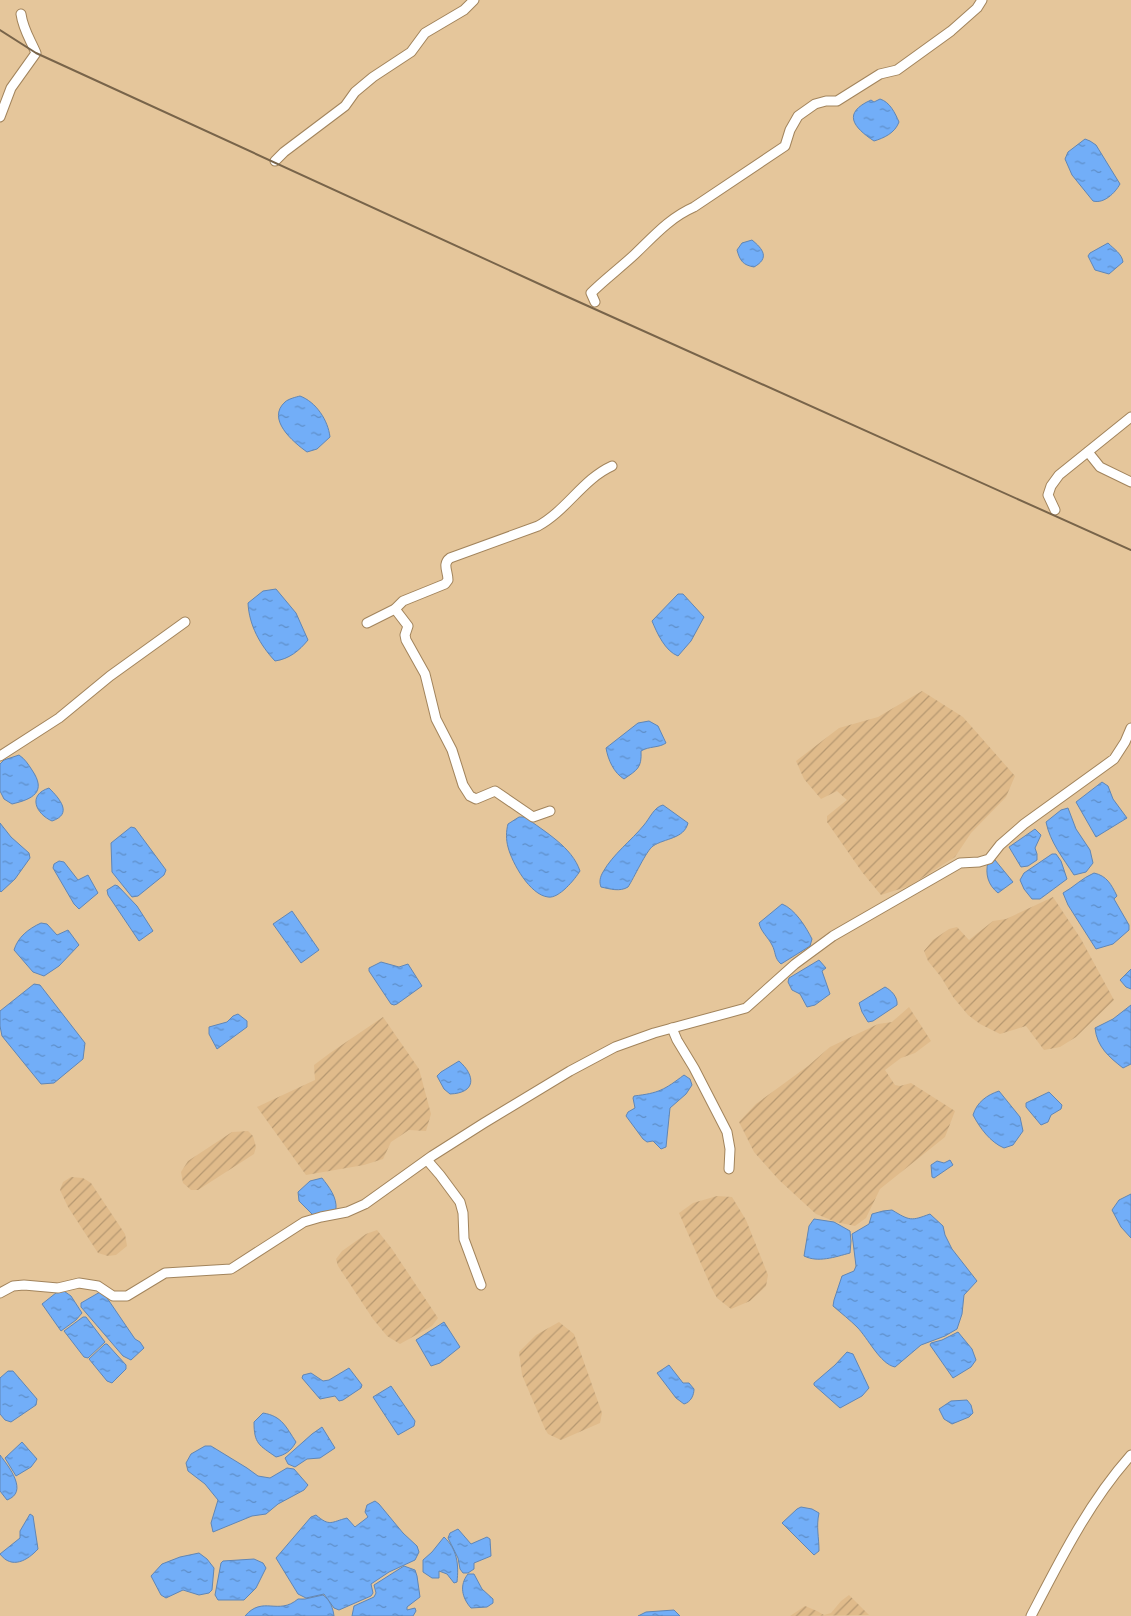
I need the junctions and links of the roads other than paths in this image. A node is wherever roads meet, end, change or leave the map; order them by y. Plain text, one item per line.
1 (474, 0) edge
2 (982, 0) edge
3 (21, 14) dead end
4 (0, 117) edge
5 (275, 160) dead end
6 (595, 302) dead end
7 (1131, 417) edge
8 (1088, 452) junction
9 (612, 466) dead end
10 (1131, 482) edge
11 (1055, 510) dead end
12 (395, 608) junction
13 (185, 622) dead end
14 (367, 623) dead end
15 (1131, 728) edge
16 (0, 756) edge
17 (550, 811) dead end
18 (672, 1028) junction
19 (427, 1160) junction
20 (729, 1169) dead end
21 (481, 1285) dead end
22 (0, 1293) edge
23 (1131, 1455) edge
24 (1031, 1616) edge

1 - 5 street
2 - 6 street
3 - 4 street
7 - 8 street
8 - 10 street
8 - 11 street
9 - 12 street
12 - 14 street
12 - 17 street
13 - 16 street
15 - 18 street
18 - 19 street
18 - 20 street
19 - 21 street
19 - 22 street
23 - 24 street

